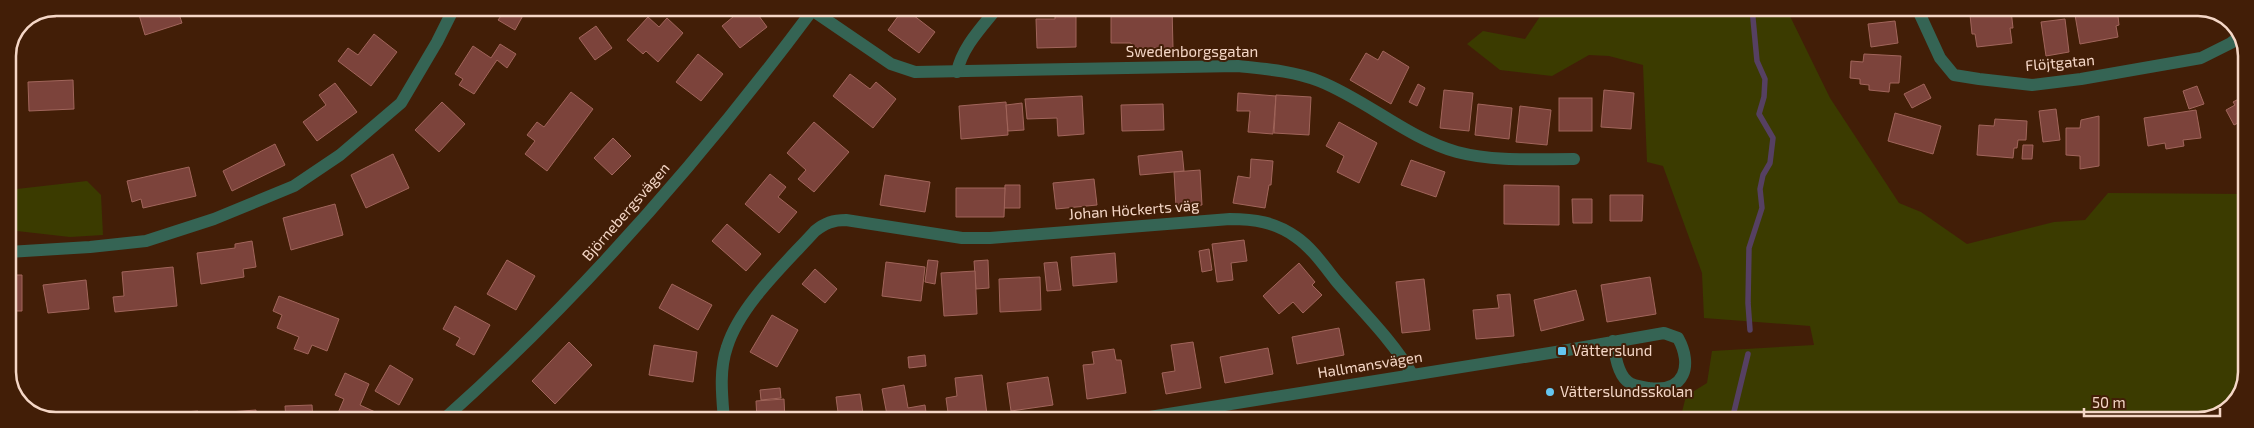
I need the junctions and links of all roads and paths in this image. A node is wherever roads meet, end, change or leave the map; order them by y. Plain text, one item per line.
1 (450, 16) edge
2 (807, 16) edge
3 (822, 16) edge
4 (991, 16) edge
5 (1921, 16) edge
6 (2235, 40) edge
7 (957, 72) junction
8 (1574, 159) dead end
9 (16, 252) edge
10 (1613, 341) junction
11 (1412, 374) junction
12 (452, 412) edge
13 (724, 412) edge
14 (1181, 412) edge

1 - 9 street
2 - 12 street, Björnebergsvägen
3 - 7 street, Swedenborgsgatan
4 - 7 street
5 - 6 street, Flöjtgatan
7 - 8 street, Swedenborgsgatan
10 - 10 street, Hallmansvägen
10 - 11 street, Hallmansvägen
11 - 13 street, Johan Höckerts väg
11 - 14 street, Hallmansvägen

